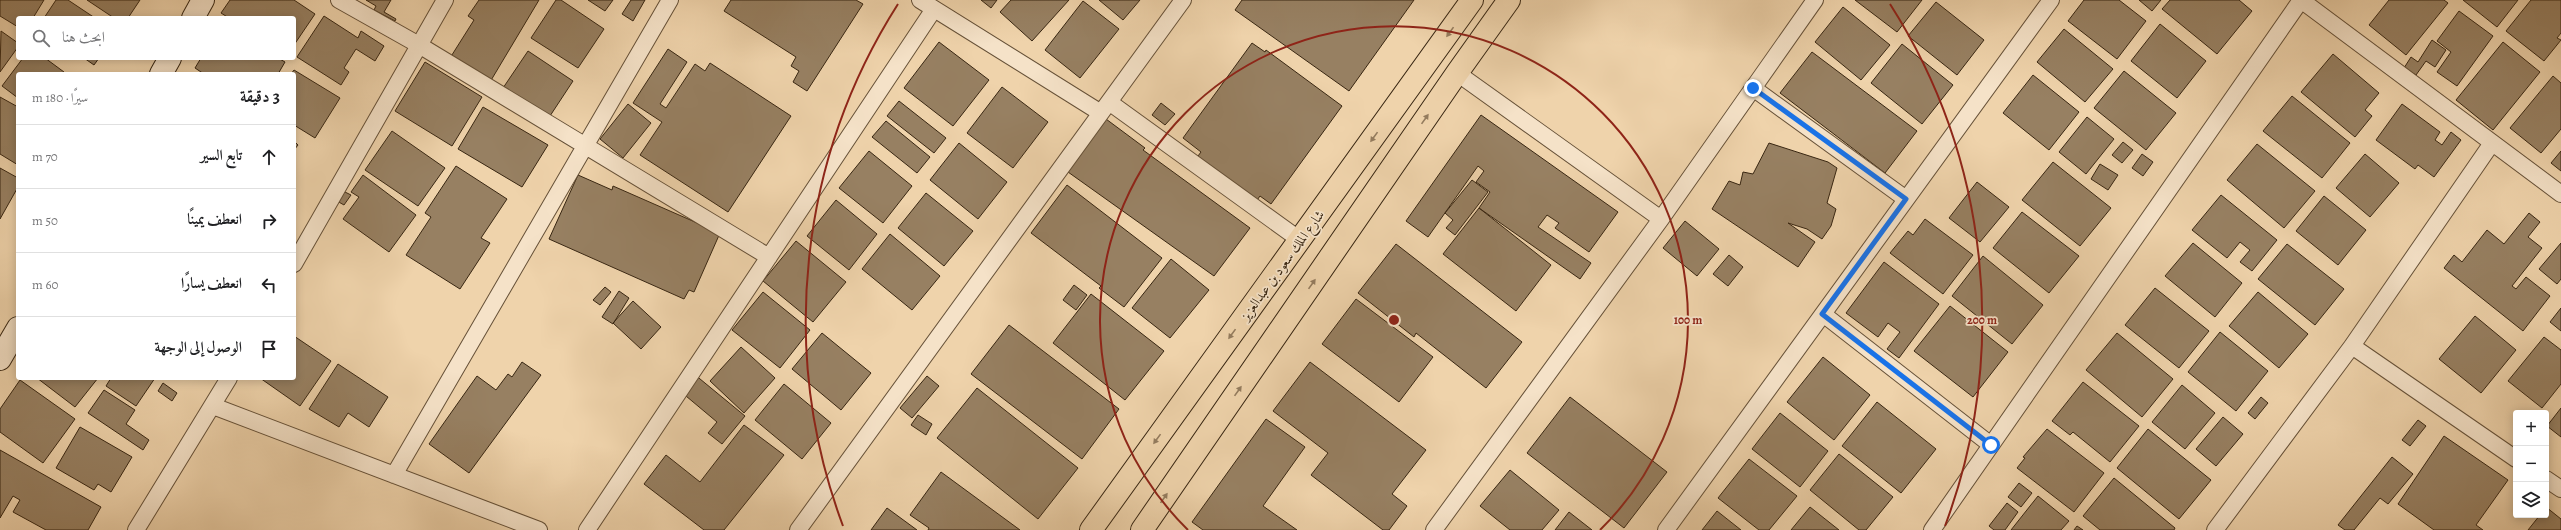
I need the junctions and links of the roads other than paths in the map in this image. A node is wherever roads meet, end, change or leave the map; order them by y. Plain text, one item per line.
1 (203, 0) edge
2 (339, 0) edge
3 (445, 0) edge
4 (670, 0) edge
5 (920, 0) edge
6 (1183, 0) edge
7 (1472, 0) edge
8 (1510, 0) edge
9 (1814, 0) edge
10 (2051, 0) edge
11 (2301, 0) edge
12 (934, 9) junction
13 (194, 16) edge
14 (419, 46) junction
15 (169, 60) edge
16 (162, 72) edge
17 (1457, 73) junction
18 (1753, 88) junction
19 (1105, 108) junction
20 (2492, 143) junction
21 (585, 146) junction
22 (2561, 194) edge
23 (1906, 199) junction
24 (1661, 219) junction
25 (1300, 240) junction
26 (769, 257) junction
27 (296, 261) edge
28 (1822, 314) junction
29 (16, 331) edge
30 (2352, 346) junction
31 (2, 351) edge
32 (228, 380) edge
33 (213, 406) junction
34 (1991, 445) junction
35 (2513, 457) edge
36 (394, 475) junction
37 (2549, 481) edge
38 (2561, 489) edge
39 (136, 530) edge
40 (538, 530) edge
41 (587, 530) edge
42 (798, 530) edge
43 (1091, 530) edge
44 (1142, 530) edge
45 (1434, 530) edge
46 (1666, 530) edge
47 (1932, 530) edge
48 (2215, 530) edge

1 - 13 street
2 - 14 street
3 - 14 street
4 - 21 street
5 - 12 street
6 - 19 street
7 -> 25 main road, شارع الملك سعود بن عبدالعزيز
8 - 17 main road
9 - 18 street
10 - 23 street
11 - 20 street
11 - 34 street
12 - 19 street
12 - 26 street
14 - 21 street
14 - 27 street
15 - 16 street
17 - 24 street
44 -> 17 main road
18 - 23 street
18 - 24 street
19 - 25 street
19 - 42 street
20 - 22 street
20 - 30 street
21 - 26 street
21 - 36 street
23 - 28 street
24 - 45 street
25 -> 43 main road, شارع الملك سعود بن عبدالعزيز
26 - 41 street
28 - 34 street
28 - 46 street
29 - 31 street
30 - 35 street
30 - 48 street
32 - 33 street
33 - 36 street
33 - 39 street
34 - 47 street
36 - 40 street
37 - 38 street

